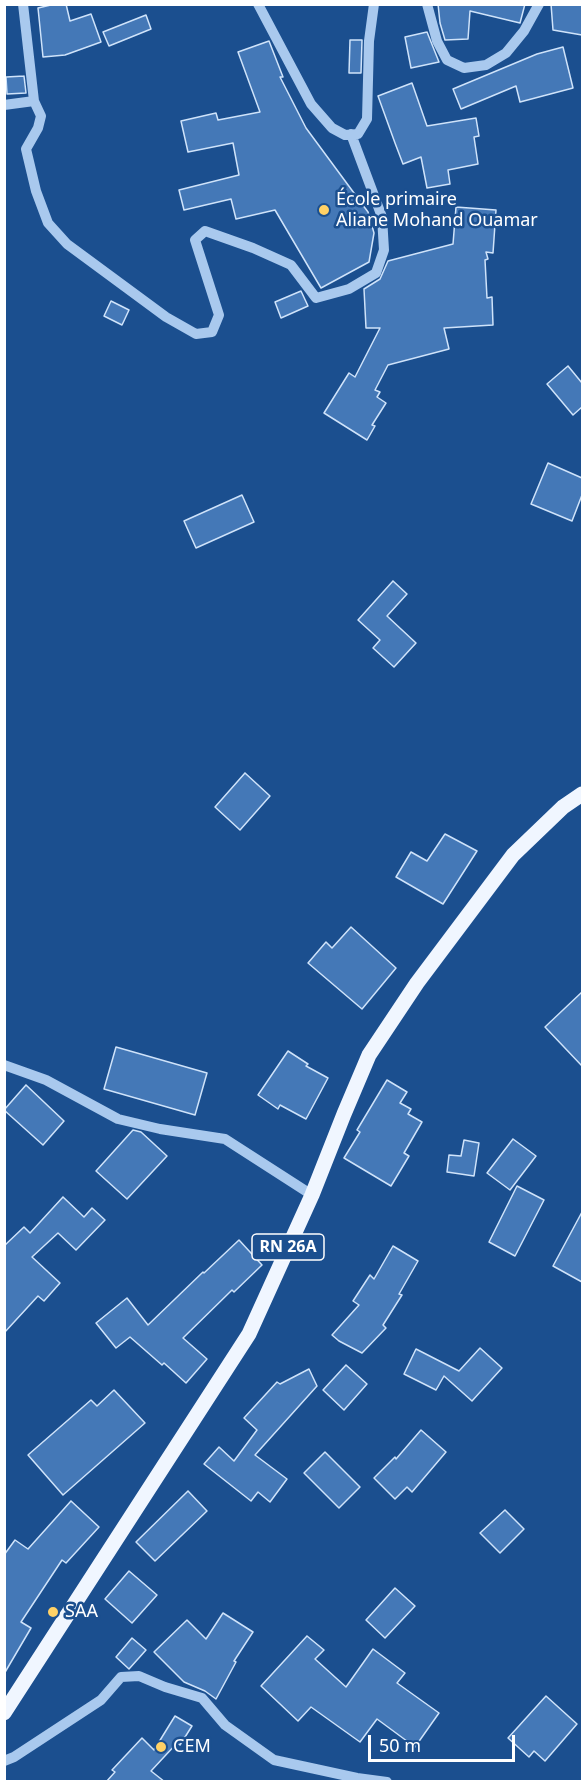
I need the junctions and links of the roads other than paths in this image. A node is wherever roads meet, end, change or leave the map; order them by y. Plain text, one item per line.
1 (23, 4) edge
2 (258, 4) edge
3 (374, 4) edge
4 (427, 4) edge
5 (539, 4) edge
6 (34, 101) junction
7 (4, 105) edge
8 (351, 134) junction
9 (582, 794) edge
10 (4, 1065) edge
11 (312, 1195) junction
12 (4, 1713) edge
13 (4, 1761) edge
14 (387, 1782) edge

1 - 6 street
2 - 8 street
3 - 8 street
4 - 5 street
6 - 7 street
6 - 8 street
9 - 11 main road, RN 26A
10 - 11 street
11 - 12 main road, RN 26A
13 - 14 street

